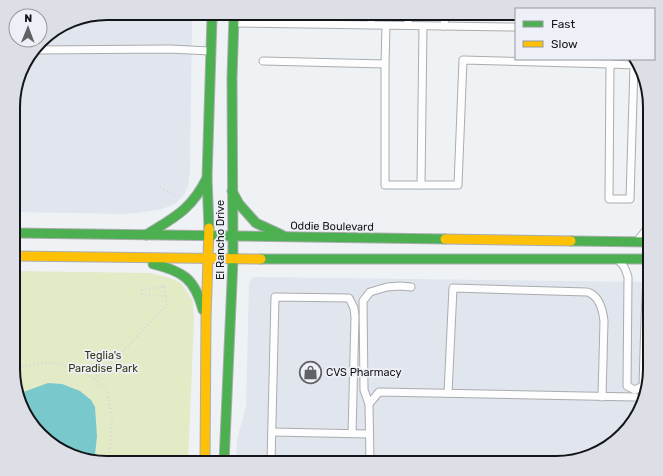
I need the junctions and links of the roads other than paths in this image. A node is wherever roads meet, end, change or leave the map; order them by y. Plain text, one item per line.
1 (212, 20) edge
2 (234, 20) edge
3 (371, 20) edge
4 (408, 20) edge
5 (444, 20) edge
6 (371, 25) junction
7 (408, 25) junction
8 (386, 26) junction
9 (423, 26) junction
10 (444, 26) junction
11 (515, 28) edge
12 (42, 50) edge
13 (212, 51) junction
14 (263, 61) dead end
15 (529, 61) edge
16 (385, 64) junction
17 (610, 64) junction
18 (632, 65) edge
19 (634, 69) edge
20 (207, 178) junction
21 (421, 185) junction
22 (232, 191) junction
23 (20, 233) edge
24 (643, 235) edge
25 (146, 236) junction
26 (208, 236) junction
27 (233, 237) junction
28 (288, 238) junction
29 (638, 242) junction
30 (643, 242) edge
31 (20, 256) edge
32 (129, 258) junction
33 (208, 259) junction
34 (232, 259) junction
35 (615, 259) junction
36 (643, 259) edge
37 (410, 287) dead end
38 (206, 319) junction
39 (448, 393) junction
40 (637, 395) edge
41 (602, 396) junction
42 (369, 404) junction
43 (272, 432) junction
44 (352, 434) junction
45 (369, 434) junction
46 (205, 456) edge
47 (224, 456) edge
48 (272, 456) edge
49 (370, 456) edge

1 - 13 main road, El Rancho Drive
2 - 6 lane
2 - 22 main road, El Rancho Drive
3 - 6 lane
4 - 7 lane
5 - 10 lane
6 - 8 lane
7 - 8 lane
7 - 9 lane
8 - 16 lane
9 - 10 lane
9 - 21 lane
10 - 11 lane
12 - 13 lane
13 - 20 main road, El Rancho Drive
14 - 16 lane
15 - 17 lane
15 - 21 lane
16 - 21 lane
17 - 18 lane
17 - 19 lane
20 - 25 main road
20 - 26 main road, El Rancho Drive
22 - 27 main road, El Rancho Drive
22 - 28 main road
23 - 25 main road, Oddie Boulevard
24 - 29 lane
25 - 26 main road, Oddie Boulevard
26 - 27 main road, Oddie Boulevard
26 - 33 main road, El Rancho Drive
27 - 28 main road, Oddie Boulevard
27 - 34 main road, El Rancho Drive
28 - 29 main road, Oddie Boulevard
29 - 30 main road, Oddie Boulevard
31 - 32 main road
32 - 33 main road
32 - 38 main road
33 - 34 main road
33 - 38 main road, El Rancho Drive
34 - 35 main road
34 - 47 main road, El Rancho Drive
35 - 36 main road
35 - 40 lane
37 - 42 lane
38 - 46 main road, El Rancho Drive
39 - 41 lane
39 - 41 lane
39 - 42 lane
40 - 41 lane
42 - 45 lane
43 - 44 lane
43 - 44 lane
43 - 48 lane
44 - 45 lane
45 - 49 lane

